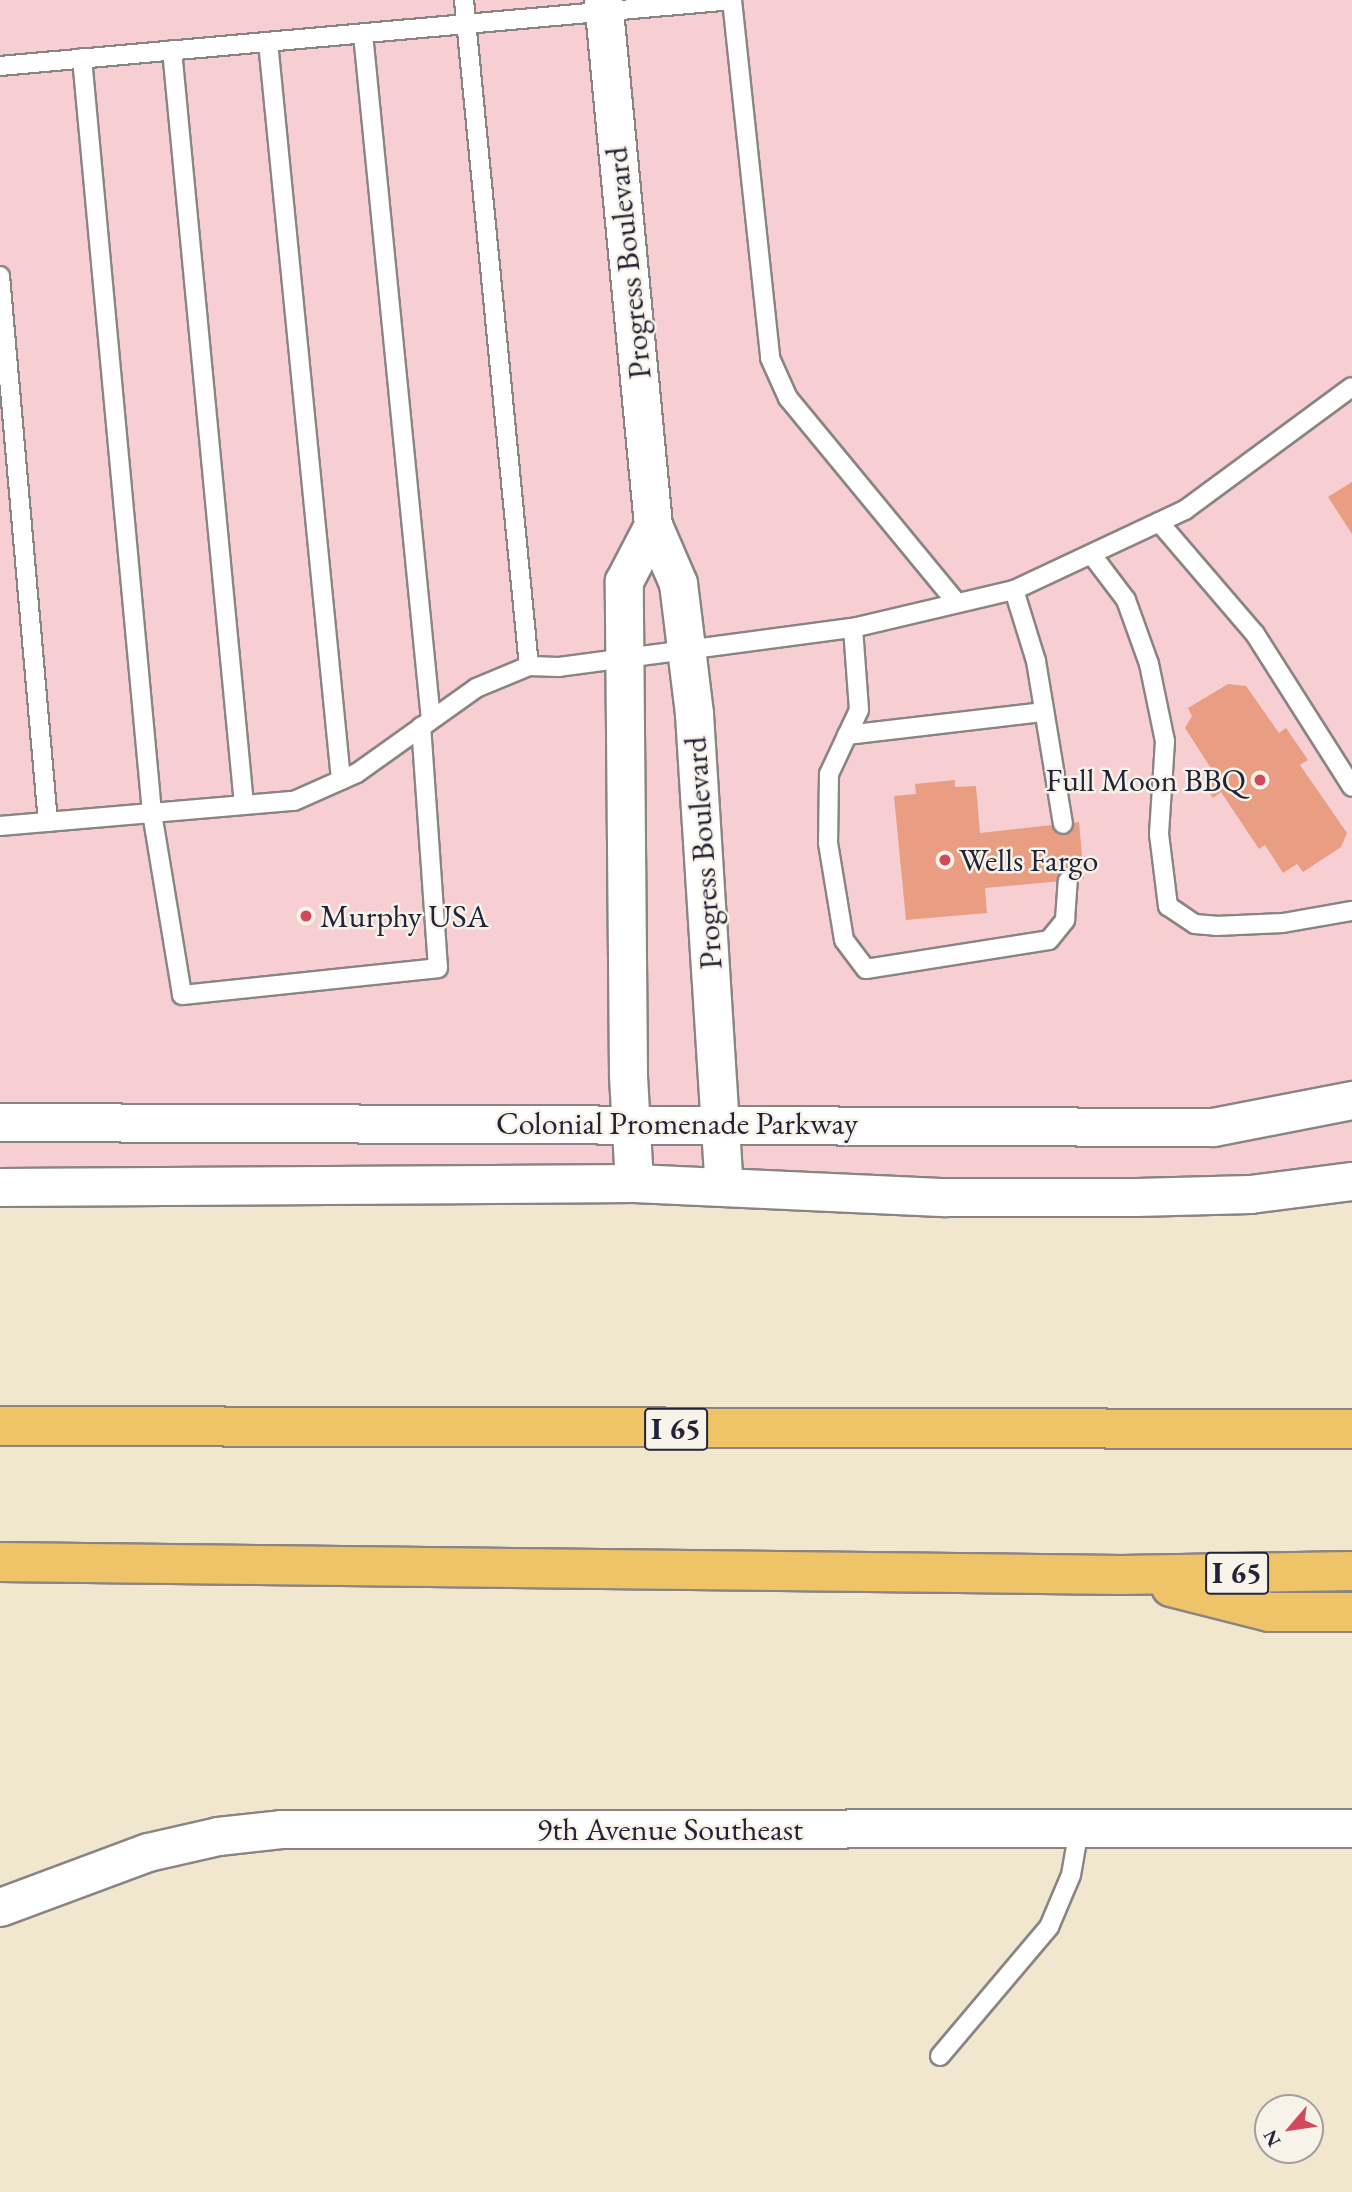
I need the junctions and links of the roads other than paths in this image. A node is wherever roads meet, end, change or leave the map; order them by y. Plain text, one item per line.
1 (464, 0) edge
2 (732, 0) edge
3 (603, 7) edge
4 (467, 26) junction
5 (363, 34) junction
6 (268, 42) junction
7 (172, 50) junction
8 (82, 58) junction
9 (0, 66) edge
10 (0, 276) edge
11 (1349, 396) edge
12 (1159, 522) junction
13 (653, 525) junction
14 (1092, 555) junction
15 (1014, 590) junction
16 (956, 602) junction
17 (853, 628) junction
18 (687, 651) junction
19 (624, 659) junction
20 (530, 666) junction
21 (1044, 712) junction
22 (426, 723) junction
23 (847, 736) junction
24 (341, 780) junction
25 (1352, 788) edge
26 (244, 805) junction
27 (152, 813) junction
28 (47, 822) junction
29 (1063, 824) dead end
30 (0, 826) edge
31 (1068, 881) dead end
32 (1352, 911) edge
33 (1352, 1100) edge
34 (0, 1122) edge
35 (629, 1122) junction
36 (720, 1125) junction
37 (1352, 1181) edge
38 (634, 1183) junction
39 (724, 1186) junction
40 (0, 1187) edge
41 (0, 1426) edge
42 (1352, 1429) edge
43 (0, 1562) edge
44 (1352, 1571) edge
45 (1121, 1575) junction
46 (1352, 1612) edge
47 (1352, 1828) edge
48 (1079, 1829) junction
49 (0, 1907) edge
50 (940, 2056) dead end

1 - 4 lane
2 - 3 lane
2 - 16 lane
3 - 4 lane
3 - 13 street, Progress Boulevard
4 - 5 lane
4 - 20 lane
5 - 6 lane
5 - 22 lane
6 - 7 lane
6 - 24 lane
7 - 8 lane
7 - 26 lane
8 - 9 lane
8 - 27 lane
10 - 28 lane
11 - 12 lane
12 - 14 lane
12 - 25 lane
13 - 18 street, Progress Boulevard
13 - 19 street
14 - 15 lane
14 - 32 lane
15 - 16 lane
15 - 21 lane
16 - 17 lane
17 - 18 lane
17 - 23 lane
18 - 19 lane
18 - 36 street, Progress Boulevard
19 - 20 lane
19 - 35 street
20 - 22 lane
21 - 23 lane
21 - 29 lane
22 - 24 lane
22 - 27 lane
23 - 31 lane
24 - 26 lane
26 - 27 lane
27 - 28 lane
28 - 30 lane
33 - 36 street, Colonial Promenade Parkway
34 - 35 street, Colonial Promenade Parkway
35 - 36 street, Colonial Promenade Parkway
35 - 38 street
36 - 39 street, Progress Boulevard
37 - 39 street, Colonial Promenade Parkway
38 - 39 street, Colonial Promenade Parkway
38 - 40 street, Colonial Promenade Parkway
41 - 42 highway, I 65
43 - 45 highway, I 65
44 - 45 highway, I 65
45 - 46 highway
47 - 48 street, 9th Avenue Southeast
48 - 49 street, 9th Avenue Southeast
48 - 50 lane

